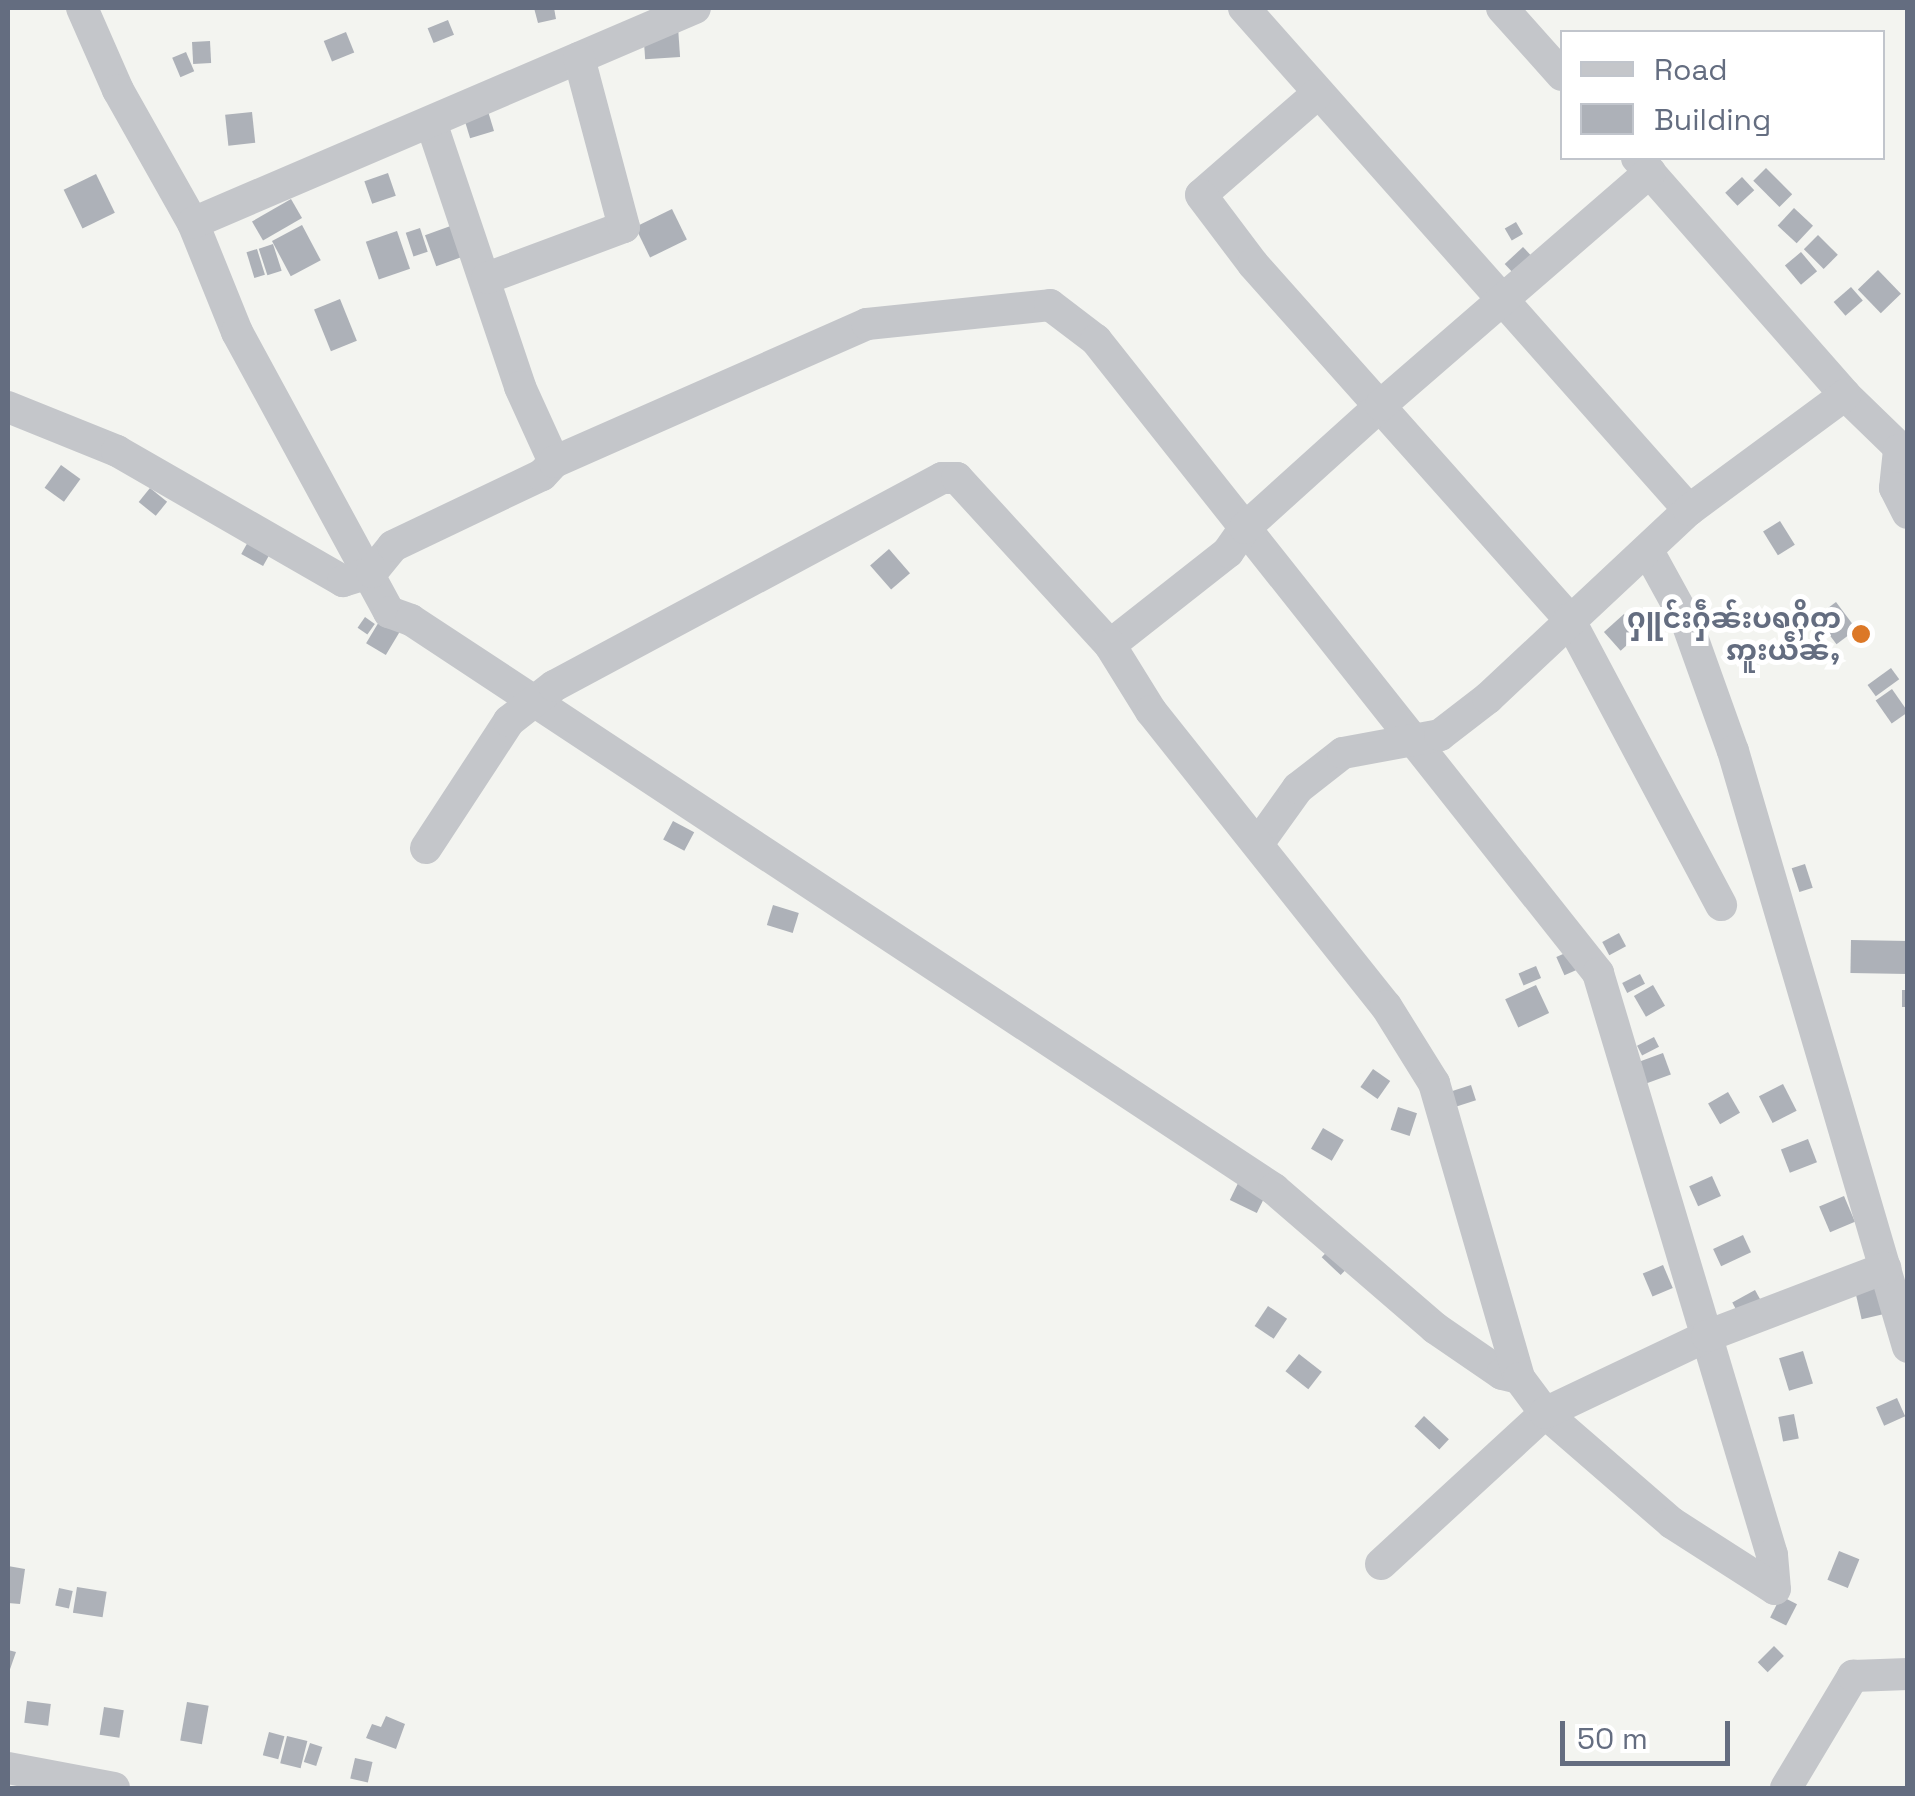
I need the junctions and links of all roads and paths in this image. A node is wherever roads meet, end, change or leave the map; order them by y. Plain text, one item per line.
1 (82, 8) edge
2 (694, 8) edge
3 (1244, 8) edge
4 (1502, 8) edge
5 (579, 58) junction
6 (1560, 73) edge
7 (1316, 96) junction
8 (430, 122) junction
9 (1643, 165) edge
10 (193, 223) junction
11 (488, 278) junction
12 (1504, 301) junction
13 (1845, 395) junction
14 (1381, 405) junction
15 (8, 407) edge
16 (1903, 453) edge
17 (554, 462) junction
18 (1689, 510) junction
19 (1908, 512) edge
20 (1245, 528) junction
21 (1648, 551) junction
22 (372, 572) junction
23 (1569, 619) junction
24 (1110, 645) junction
25 (536, 705) junction
26 (1410, 744) junction
27 (1260, 840) junction
28 (426, 848) dead end
29 (1721, 905) dead end
30 (1885, 1268) junction
31 (1706, 1336) junction
32 (1908, 1347) edge
33 (1519, 1378) junction
34 (1545, 1413) junction
35 (1381, 1564) dead end
36 (1908, 1674) edge
37 (8, 1768) edge
38 (114, 1788) edge
39 (1786, 1788) edge

1 - 10 street
2 - 5 street
3 - 7 street
4 - 6 street
5 - 8 street
5 - 11 street
7 - 12 street
7 - 14 street
8 - 10 street
8 - 11 street
9 - 12 street
9 - 13 street
10 - 22 street
11 - 17 street
12 - 14 street
12 - 18 street
13 - 16 street
13 - 18 street
14 - 20 street
14 - 23 street
15 - 22 street
16 - 19 street
17 - 20 street
17 - 22 street
18 - 21 street
20 - 24 street
20 - 26 street
21 - 23 street
21 - 30 street
22 - 25 street
23 - 26 street
23 - 29 street
24 - 25 street
24 - 27 street
25 - 28 street
25 - 33 street
26 - 27 street
26 - 31 street
27 - 33 street
30 - 31 street
30 - 32 street
31 - 34 street
31 - 34 street
33 - 34 street
34 - 35 street
36 - 39 street
37 - 38 street

